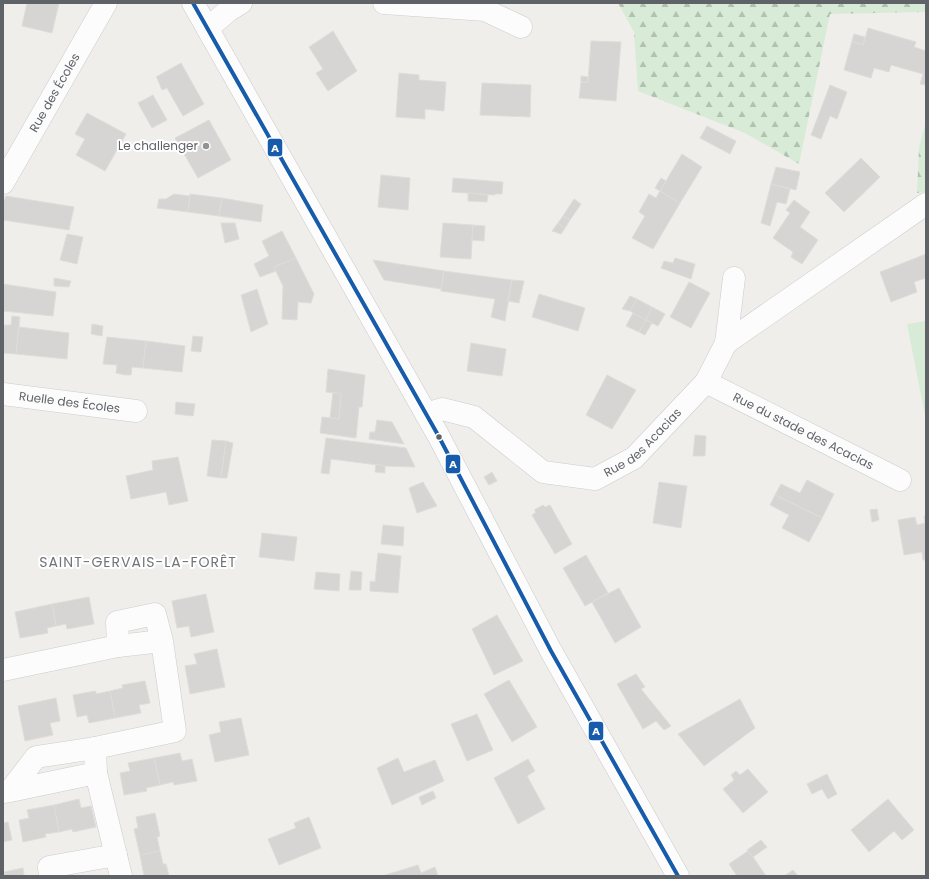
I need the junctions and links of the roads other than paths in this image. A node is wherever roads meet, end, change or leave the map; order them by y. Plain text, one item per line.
1 (106, 3) edge
2 (193, 3) edge
3 (241, 3) edge
4 (384, 3) edge
5 (521, 27) dead end
6 (208, 28) junction
7 (3, 183) edge
8 (926, 204) edge
9 (734, 278) dead end
10 (726, 343) junction
11 (706, 382) junction
12 (3, 394) edge
13 (136, 411) dead end
14 (426, 414) junction
15 (900, 480) dead end
16 (3, 670) edge
17 (95, 748) junction
18 (96, 773) junction
19 (7, 792) edge
20 (116, 854) junction
21 (50, 876) edge
22 (121, 876) edge
23 (678, 876) edge

1 - 7 street, Rue des Écoles
2 - 6 street
3 - 6 street
4 - 5 street
6 - 14 street
8 - 10 street, Rue des Acacias
9 - 10 street, Rue des Acacias
10 - 11 street, Rue des Acacias
11 - 14 street, Rue des Acacias
11 - 15 street, Rue du stade des Acacias
12 - 13 street, Ruelle des Écoles
14 - 23 street
16 - 17 street
17 - 18 street
17 - 19 street
18 - 19 street
18 - 20 street
20 - 21 street
20 - 22 street

